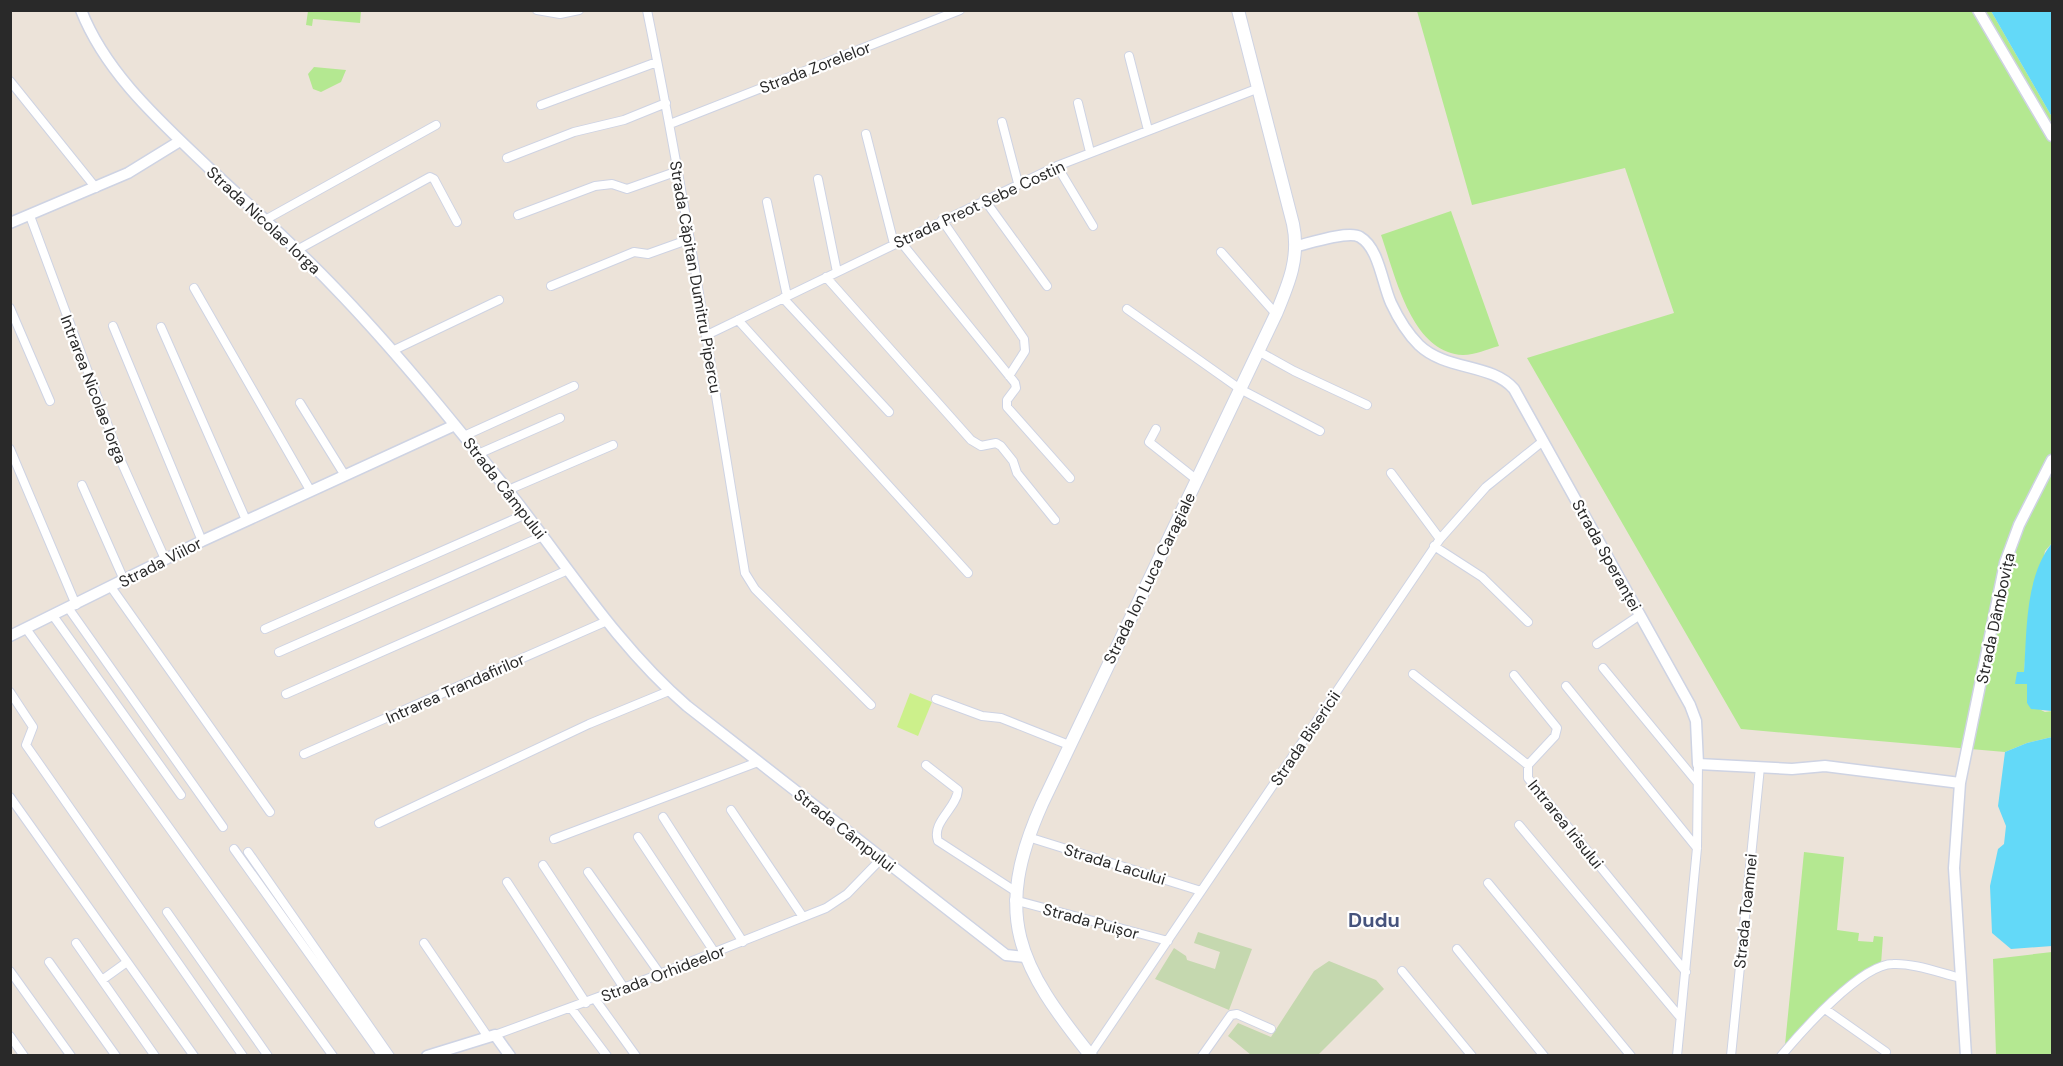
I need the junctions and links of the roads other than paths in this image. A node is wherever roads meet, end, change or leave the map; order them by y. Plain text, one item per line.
1 (81, 10) edge
2 (537, 10) edge
3 (579, 10) edge
4 (647, 10) edge
5 (960, 10) edge
6 (1238, 10) edge
7 (1978, 10) edge
8 (566, 12) edge
9 (1129, 56) dead end
10 (657, 62) junction
11 (10, 81) edge
12 (1259, 88) junction
13 (666, 103) junction
14 (1078, 103) dead end
15 (541, 105) dead end
16 (1002, 122) dead end
17 (670, 124) junction
18 (436, 126) dead end
19 (1149, 130) junction
20 (866, 134) dead end
21 (2052, 136) edge
22 (180, 141) junction
23 (1090, 152) junction
24 (507, 158) dead end
25 (1057, 166) junction
26 (678, 171) junction
27 (818, 179) dead end
28 (1018, 183) junction
29 (96, 188) junction
30 (984, 199) junction
31 (766, 202) dead end
32 (518, 215) dead end
33 (30, 216) junction
34 (265, 220) junction
35 (942, 220) junction
36 (457, 222) dead end
37 (10, 224) edge
38 (1093, 226) dead end
39 (690, 238) junction
40 (897, 243) junction
41 (1297, 246) junction
42 (297, 250) junction
43 (1221, 252) dead end
44 (837, 272) junction
45 (826, 277) junction
46 (551, 286) dead end
47 (1047, 286) dead end
48 (194, 288) dead end
49 (785, 297) junction
50 (499, 300) dead end
51 (10, 308) edge
52 (1126, 309) dead end
53 (1276, 314) junction
54 (738, 320) junction
55 (113, 326) dead end
56 (161, 327) dead end
57 (707, 335) junction
58 (392, 351) junction
59 (1258, 351) junction
60 (1009, 376) junction
61 (574, 386) dead end
62 (1240, 390) junction
63 (50, 401) dead end
64 (300, 403) dead end
65 (1367, 405) dead end
66 (889, 412) dead end
67 (560, 418) dead end
68 (455, 425) junction
69 (1156, 429) dead end
70 (1320, 431) dead end
71 (464, 436) junction
72 (1543, 441) junction
73 (613, 445) dead end
74 (10, 448) edge
75 (478, 454) junction
76 (2052, 460) edge
77 (1391, 473) dead end
78 (344, 474) junction
79 (1070, 478) dead end
80 (1197, 480) junction
81 (82, 485) dead end
82 (310, 490) junction
83 (508, 490) junction
84 (526, 514) junction
85 (246, 520) junction
86 (1055, 520) dead end
87 (543, 536) junction
88 (1440, 538) junction
89 (202, 541) junction
90 (1434, 546) junction
91 (165, 559) junction
92 (568, 570) junction
93 (968, 573) dead end
94 (124, 580) junction
95 (111, 587) junction
96 (72, 607) junction
97 (1640, 615) junction
98 (54, 617) junction
99 (607, 621) junction
100 (1528, 622) dead end
101 (265, 629) dead end
102 (27, 630) junction
103 (10, 636) edge
104 (1597, 644) dead end
105 (279, 652) dead end
106 (1604, 668) dead end
107 (1413, 674) dead end
108 (1514, 675) dead end
109 (1566, 686) dead end
110 (669, 691) junction
111 (10, 692) edge
112 (286, 694) dead end
113 (936, 699) dead end
114 (871, 705) dead end
115 (1070, 745) junction
116 (304, 754) dead end
117 (758, 762) junction
118 (1698, 764) junction
119 (926, 765) dead end
120 (1528, 765) junction
121 (1760, 767) junction
122 (1697, 782) junction
123 (1960, 783) junction
124 (180, 795) dead end
125 (10, 796) edge
126 (731, 810) dead end
127 (270, 812) dead end
128 (663, 817) dead end
129 (379, 823) dead end
130 (1519, 825) dead end
131 (223, 826) dead end
132 (638, 837) dead end
133 (1028, 837) junction
134 (554, 838) dead end
135 (1697, 848) junction
136 (234, 849) dead end
137 (248, 852) dead end
138 (881, 859) junction
139 (543, 865) dead end
140 (588, 872) dead end
141 (507, 882) dead end
142 (1488, 883) dead end
143 (1201, 891) junction
144 (1015, 896) junction
145 (167, 912) dead end
146 (803, 917) junction
147 (1168, 941) junction
148 (743, 942) junction
149 (424, 943) dead end
150 (76, 944) dead end
151 (1457, 949) dead end
152 (716, 953) junction
153 (1026, 957) junction
154 (50, 962) dead end
155 (127, 962) junction
156 (10, 971) edge
157 (1402, 971) dead end
158 (1686, 972) junction
159 (660, 974) junction
160 (1960, 978) junction
161 (102, 980) junction
162 (624, 988) junction
163 (595, 999) junction
164 (586, 1003) junction
165 (571, 1008) junction
166 (1825, 1009) junction
167 (1680, 1017) junction
168 (1271, 1029) dead end
169 (10, 1036) edge
170 (491, 1036) junction
171 (1886, 1052) dead end
172 (1090, 1055) edge
173 (24, 1056) edge
174 (72, 1056) edge
175 (116, 1056) edge
176 (155, 1056) edge
177 (194, 1056) edge
178 (243, 1056) edge
179 (268, 1056) edge
180 (333, 1056) edge
181 (382, 1056) edge
182 (390, 1056) edge
183 (427, 1056) edge
184 (510, 1056) edge
185 (607, 1056) edge
186 (636, 1056) edge
187 (1202, 1056) edge
188 (1472, 1056) edge
189 (1544, 1056) edge
190 (1631, 1056) edge
191 (1677, 1056) edge
192 (1731, 1056) edge
193 (1780, 1056) edge
194 (1966, 1056) edge

1 - 22 street, Strada Nicolae Iorga
2 - 8 street
3 - 8 street
4 - 10 street, Strada Căpitan Dumitru Pipercu
5 - 17 street, Strada Zorelelor
6 - 12 main road, Strada Ion Luca Caragiale
7 - 21 street
9 - 19 street
10 - 13 street, Strada Căpitan Dumitru Pipercu
10 - 15 street
11 - 29 street
12 - 19 street, Strada Preot Sebe Costin
12 - 41 main road, Strada Ion Luca Caragiale
13 - 17 street, Strada Căpitan Dumitru Pipercu
13 - 24 street
14 - 23 street
16 - 28 street
17 - 26 street, Strada Căpitan Dumitru Pipercu
18 - 34 street
19 - 23 street, Strada Preot Sebe Costin
20 - 40 street
22 - 29 street
22 - 34 street, Strada Nicolae Iorga
23 - 25 street, Strada Preot Sebe Costin
25 - 28 street, Strada Preot Sebe Costin
25 - 38 street
26 - 32 street
26 - 39 street, Strada Căpitan Dumitru Pipercu
27 - 44 street
28 - 30 street, Strada Preot Sebe Costin
29 - 33 street
30 - 35 street, Strada Preot Sebe Costin
30 - 47 street
31 - 49 street
33 - 37 street
33 - 91 street, Intrarea Nicolae Iorga
34 - 42 street, Strada Nicolae Iorga
35 - 40 street, Strada Preot Sebe Costin
35 - 60 street
36 - 42 street
39 - 46 street
39 - 57 street, Strada Căpitan Dumitru Pipercu
40 - 44 street, Strada Preot Sebe Costin
40 - 60 street
41 - 53 main road, Strada Ion Luca Caragiale
41 - 72 street, Strada Speranței
42 - 58 street, Strada Nicolae Iorga
43 - 53 street
44 - 45 street, Strada Preot Sebe Costin
45 - 49 street, Strada Preot Sebe Costin
45 - 86 street
48 - 82 street
49 - 54 street, Strada Preot Sebe Costin
49 - 66 street
50 - 58 street
51 - 63 street
52 - 62 street
53 - 59 main road, Strada Ion Luca Caragiale
54 - 57 street, Strada Preot Sebe Costin
54 - 93 street
55 - 89 street
56 - 85 street
57 - 114 street, Strada Căpitan Dumitru Pipercu
58 - 68 street, Strada Nicolae Iorga
59 - 62 main road, Strada Ion Luca Caragiale
59 - 65 street
60 - 79 street
61 - 71 street
62 - 70 street
62 - 80 main road, Strada Ion Luca Caragiale
64 - 78 street
67 - 75 street
68 - 71 street, Strada Câmpului
68 - 78 street, Strada Viilor
69 - 80 street
71 - 75 street, Strada Câmpului
72 - 88 street, Strada Bisericii
72 - 97 street, Strada Speranței
73 - 83 street
74 - 96 street
75 - 83 street, Strada Câmpului
76 - 123 street, Strada Dâmbovița
77 - 88 street
78 - 82 street, Strada Viilor
80 - 115 main road, Strada Ion Luca Caragiale
81 - 94 street
82 - 85 street, Strada Viilor
83 - 84 street, Strada Câmpului
84 - 87 street, Strada Câmpului
84 - 101 street
85 - 89 street, Strada Viilor
87 - 92 street, Strada Câmpului
87 - 105 street
88 - 90 street, Strada Bisericii
89 - 91 street, Strada Viilor
90 - 100 street
90 - 143 street, Strada Bisericii
91 - 94 street, Strada Viilor
92 - 99 street, Strada Câmpului
92 - 112 street
94 - 95 street, Strada Viilor
95 - 96 street, Strada Viilor
95 - 127 street
96 - 98 street, Strada Viilor
96 - 131 street
97 - 104 street
97 - 118 street, Strada Speranței
98 - 102 street, Strada Viilor
98 - 124 street
99 - 110 street, Strada Câmpului
99 - 116 street, Intrarea Trandafirilor
102 - 103 street, Strada Viilor
102 - 180 street
106 - 122 street
107 - 120 street
108 - 120 street, Intrarea Irisului
109 - 135 street
110 - 117 street, Strada Câmpului
110 - 129 street
111 - 178 street
113 - 115 street
115 - 133 main road, Strada Ion Luca Caragiale
117 - 134 street
117 - 138 street, Strada Câmpului
118 - 121 street
118 - 122 street, Strada Speranței
119 - 144 street, Strada Puișor
120 - 158 street, Intrarea Irisului
121 - 123 street
121 - 192 street, Strada Toamnei
122 - 135 street, Strada Speranței
123 - 160 street
125 - 155 street
126 - 146 street
128 - 148 street
130 - 167 street
132 - 152 street
133 - 143 street, Strada Lacului
133 - 144 main road, Strada Ion Luca Caragiale
135 - 158 street, Strada Speranței
136 - 181 street
137 - 182 street
138 - 146 street, Strada Orhideelor
138 - 153 street, Strada Câmpului
139 - 162 street
140 - 159 street
141 - 164 street
142 - 190 street
143 - 147 street, Strada Bisericii
144 - 147 street, Strada Puișor
144 - 153 main road, Strada Ion Luca Caragiale
145 - 179 street
146 - 148 street, Strada Orhideelor
147 - 172 street, Strada Bisericii
148 - 152 street, Strada Orhideelor
149 - 170 street
150 - 161 street
151 - 189 street
152 - 159 street, Strada Orhideelor
153 - 172 main road, Strada Ion Luca Caragiale
154 - 175 street
155 - 161 street
155 - 177 street
156 - 174 street
157 - 188 street
158 - 167 street, Strada Speranței
159 - 162 street, Strada Orhideelor
160 - 166 street
160 - 194 street
161 - 176 street
162 - 163 street, Strada Orhideelor
163 - 164 street, Strada Orhideelor
163 - 186 street
164 - 165 street, Strada Orhideelor
165 - 170 street, Strada Orhideelor
165 - 185 street
166 - 171 street
166 - 193 street
167 - 191 street, Strada Speranței
168 - 187 street
169 - 173 street
170 - 183 street, Strada Orhideelor
170 - 184 street

